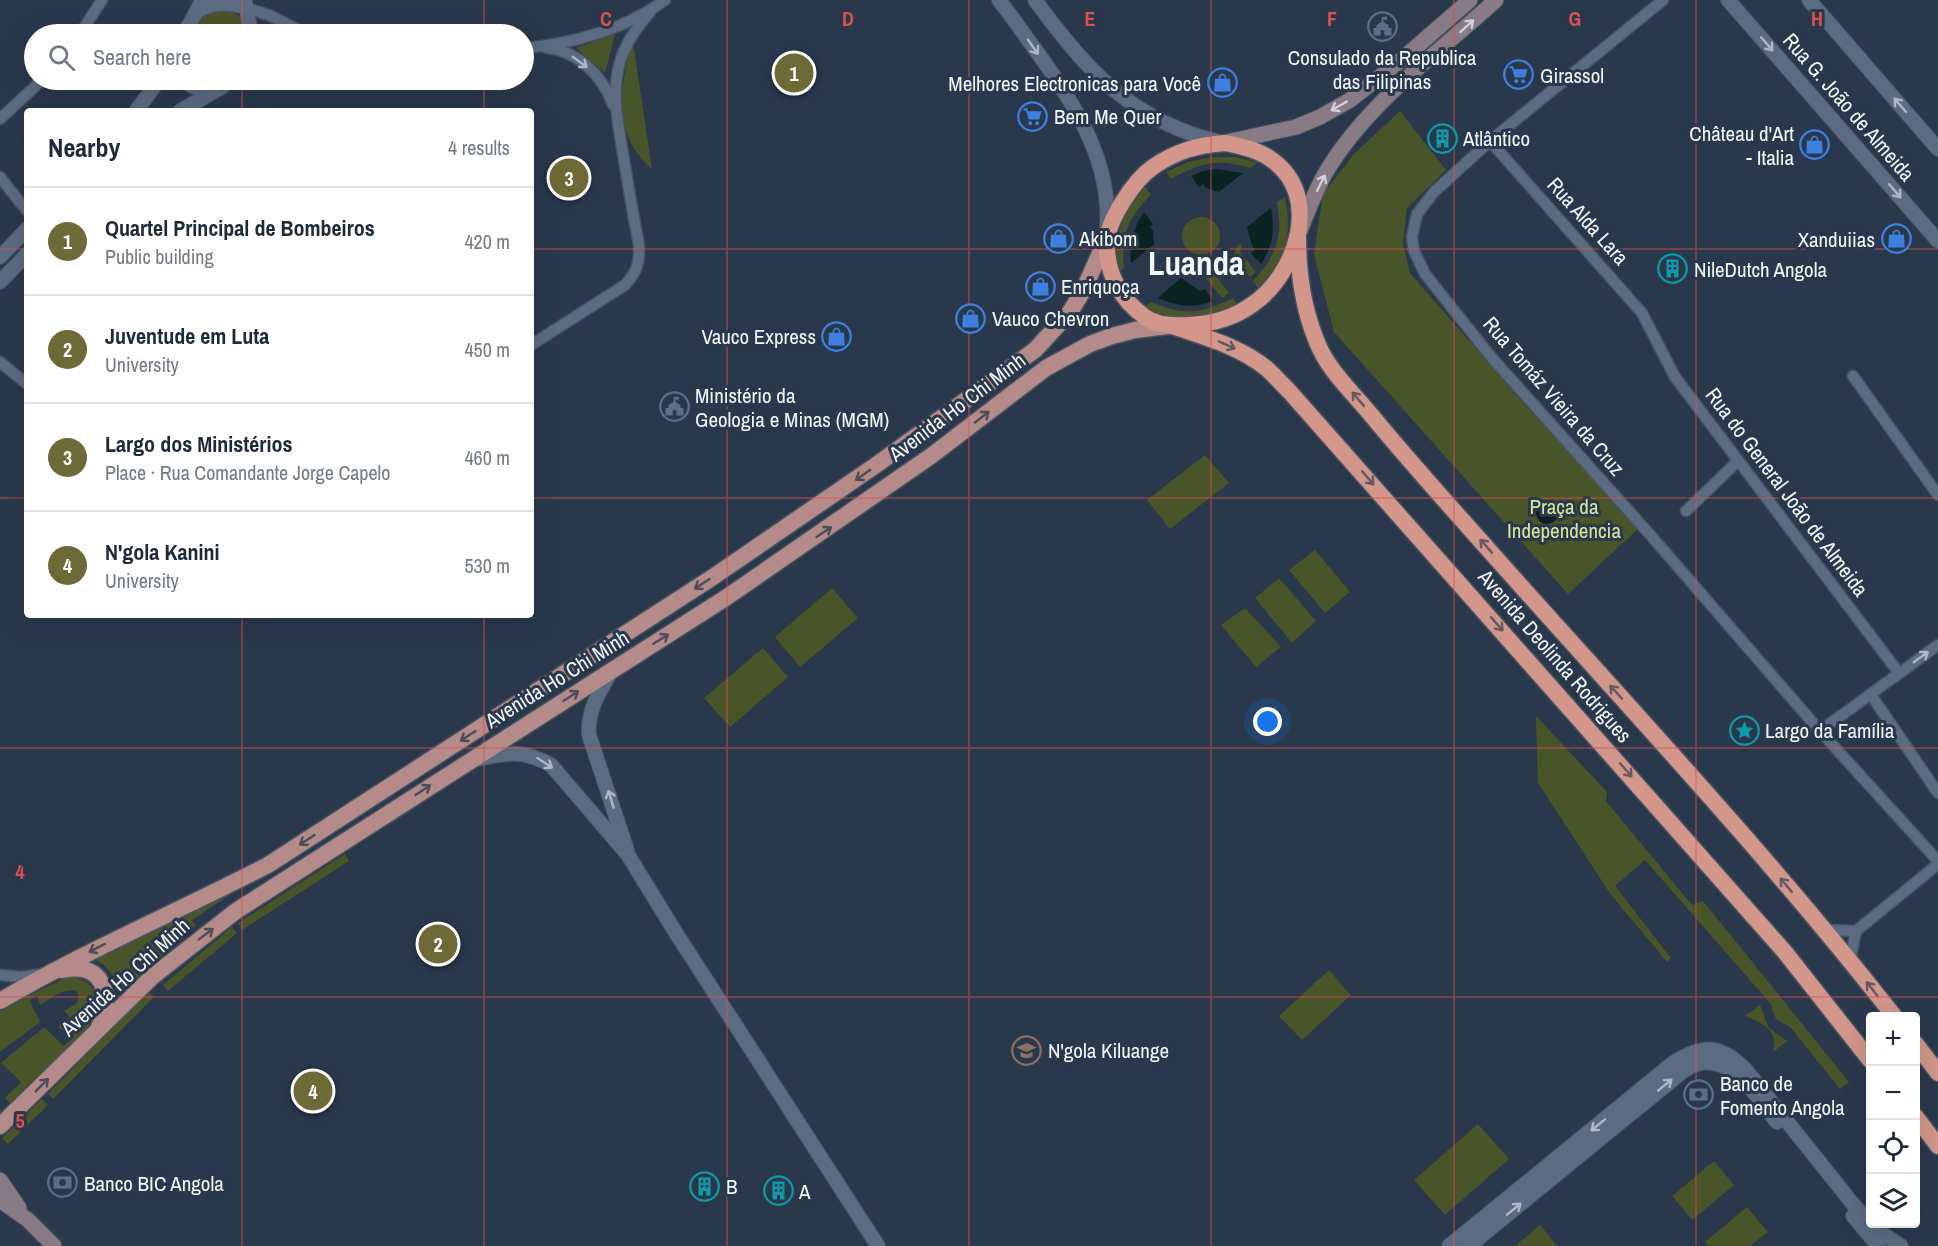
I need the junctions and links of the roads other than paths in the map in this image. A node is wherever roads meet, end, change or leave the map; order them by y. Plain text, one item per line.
1 (102, 0) edge
2 (665, 0) edge
3 (999, 0) edge
4 (1035, 0) edge
5 (1470, 0) edge
6 (1496, 0) edge
7 (1663, 0) edge
8 (1728, 0) edge
9 (1809, 0) edge
10 (246, 4) edge
11 (199, 5) edge
12 (651, 11) junction
13 (86, 24) edge
14 (189, 24) edge
15 (249, 24) edge
16 (287, 24) edge
17 (534, 46) edge
18 (534, 48) edge
19 (31, 90) edge
20 (152, 90) edge
21 (214, 90) edge
22 (138, 108) edge
23 (185, 108) edge
24 (616, 113) junction
25 (0, 119) edge
26 (1490, 141) junction
27 (1225, 143) junction
28 (1938, 149) edge
29 (0, 177) edge
30 (24, 207) edge
31 (24, 232) edge
32 (1936, 235) edge
33 (1298, 237) junction
34 (1106, 240) junction
35 (0, 257) edge
36 (24, 257) edge
37 (0, 282) edge
38 (1172, 326) junction
39 (1651, 331) joint
40 (534, 343) edge
41 (1, 364) edge
42 (1853, 376) dead end
43 (24, 382) edge
44 (1738, 461) junction
45 (1938, 495) edge
46 (1686, 512) dead end
47 (1938, 645) edge
48 (612, 670) junction
49 (1899, 673) junction
50 (1871, 695) junction
51 (1820, 731) junction
52 (469, 761) junction
53 (1938, 793) edge
54 (628, 855) junction
55 (1938, 862) edge
56 (1824, 930) junction
57 (1856, 931) junction
58 (1850, 961) junction
59 (48, 973) junction
60 (0, 975) edge
61 (0, 1001) edge
62 (1890, 1012) edge
63 (98, 1030) junction
64 (1920, 1049) edge
65 (1866, 1055) edge
66 (1938, 1073) edge
67 (1918, 1120) edge
68 (0, 1126) edge
69 (1927, 1132) junction
70 (1938, 1146) edge
71 (1938, 1152) edge
72 (0, 1180) edge
73 (0, 1200) edge
74 (1866, 1218) edge
75 (28, 1220) junction
76 (1875, 1228) edge
77 (54, 1246) edge
78 (878, 1246) edge
79 (1449, 1246) edge
80 (1469, 1246) edge
81 (1878, 1246) edge
82 (1901, 1246) edge

1 - 13 street
2 - 12 street
3 -> 34 street
4 - 27 street
5 -> 27 main road
33 -> 6 main road
7 - 26 street, Rua Tomáz Vieira da Cruz
8 -> 32 street, Rua G. João de Almeida
28 -> 9 street, Rua G. João de Almeida
10 - 11 street
10 - 15 street
10 - 16 street
11 - 14 street
12 - 17 street
12 - 24 street
18 -> 24 street
19 - 25 street
20 - 22 street
21 - 23 street
24 - 40 street
26 - 39 street, Rua Alda Lara
26 - 51 street, Rua Tomáz Vieira da Cruz
27 - 33 highway
27 - 34 highway
29 - 30 street
31 - 35 street
33 - 38 highway
56 -> 33 highway, Avenida Deolinda Rodrigues
34 - 38 highway
34 -> 59 main road, Avenida Ho Chi Minh
36 - 37 street
48 -> 38 main road, Avenida Ho Chi Minh
38 -> 65 highway, Avenida Deolinda Rodrigues
39 - 44 street, Rua do General João de Almeida
41 - 43 street
42 - 45 street
44 - 46 street
44 - 49 street, Rua do General João de Almeida
49 -> 47 street
52 -> 48 main road, Avenida Ho Chi Minh
54 -> 48 street
49 - 50 street
50 - 51 street
50 - 53 street
51 - 55 street, Rua Tomáz Vieira da Cruz
52 -> 54 street
63 -> 52 main road, Avenida Ho Chi Minh
54 - 78 street
55 - 57 street, Rua Tomáz Vieira da Cruz
56 - 57 street
56 - 58 highway, Avenida Deolinda Rodrigues
57 - 58 street
62 -> 58 highway, Avenida Deolinda Rodrigues
59 - 60 street
59 - 61 main road, Avenida Ho Chi Minh
59 - 63 main road
68 -> 63 main road, Avenida Ho Chi Minh
64 - 66 highway
67 - 69 highway
69 - 70 highway
69 - 71 street
72 - 75 main road
73 - 75 main road
74 -> 79 street
75 - 77 main road
76 - 82 street
80 -> 81 street

